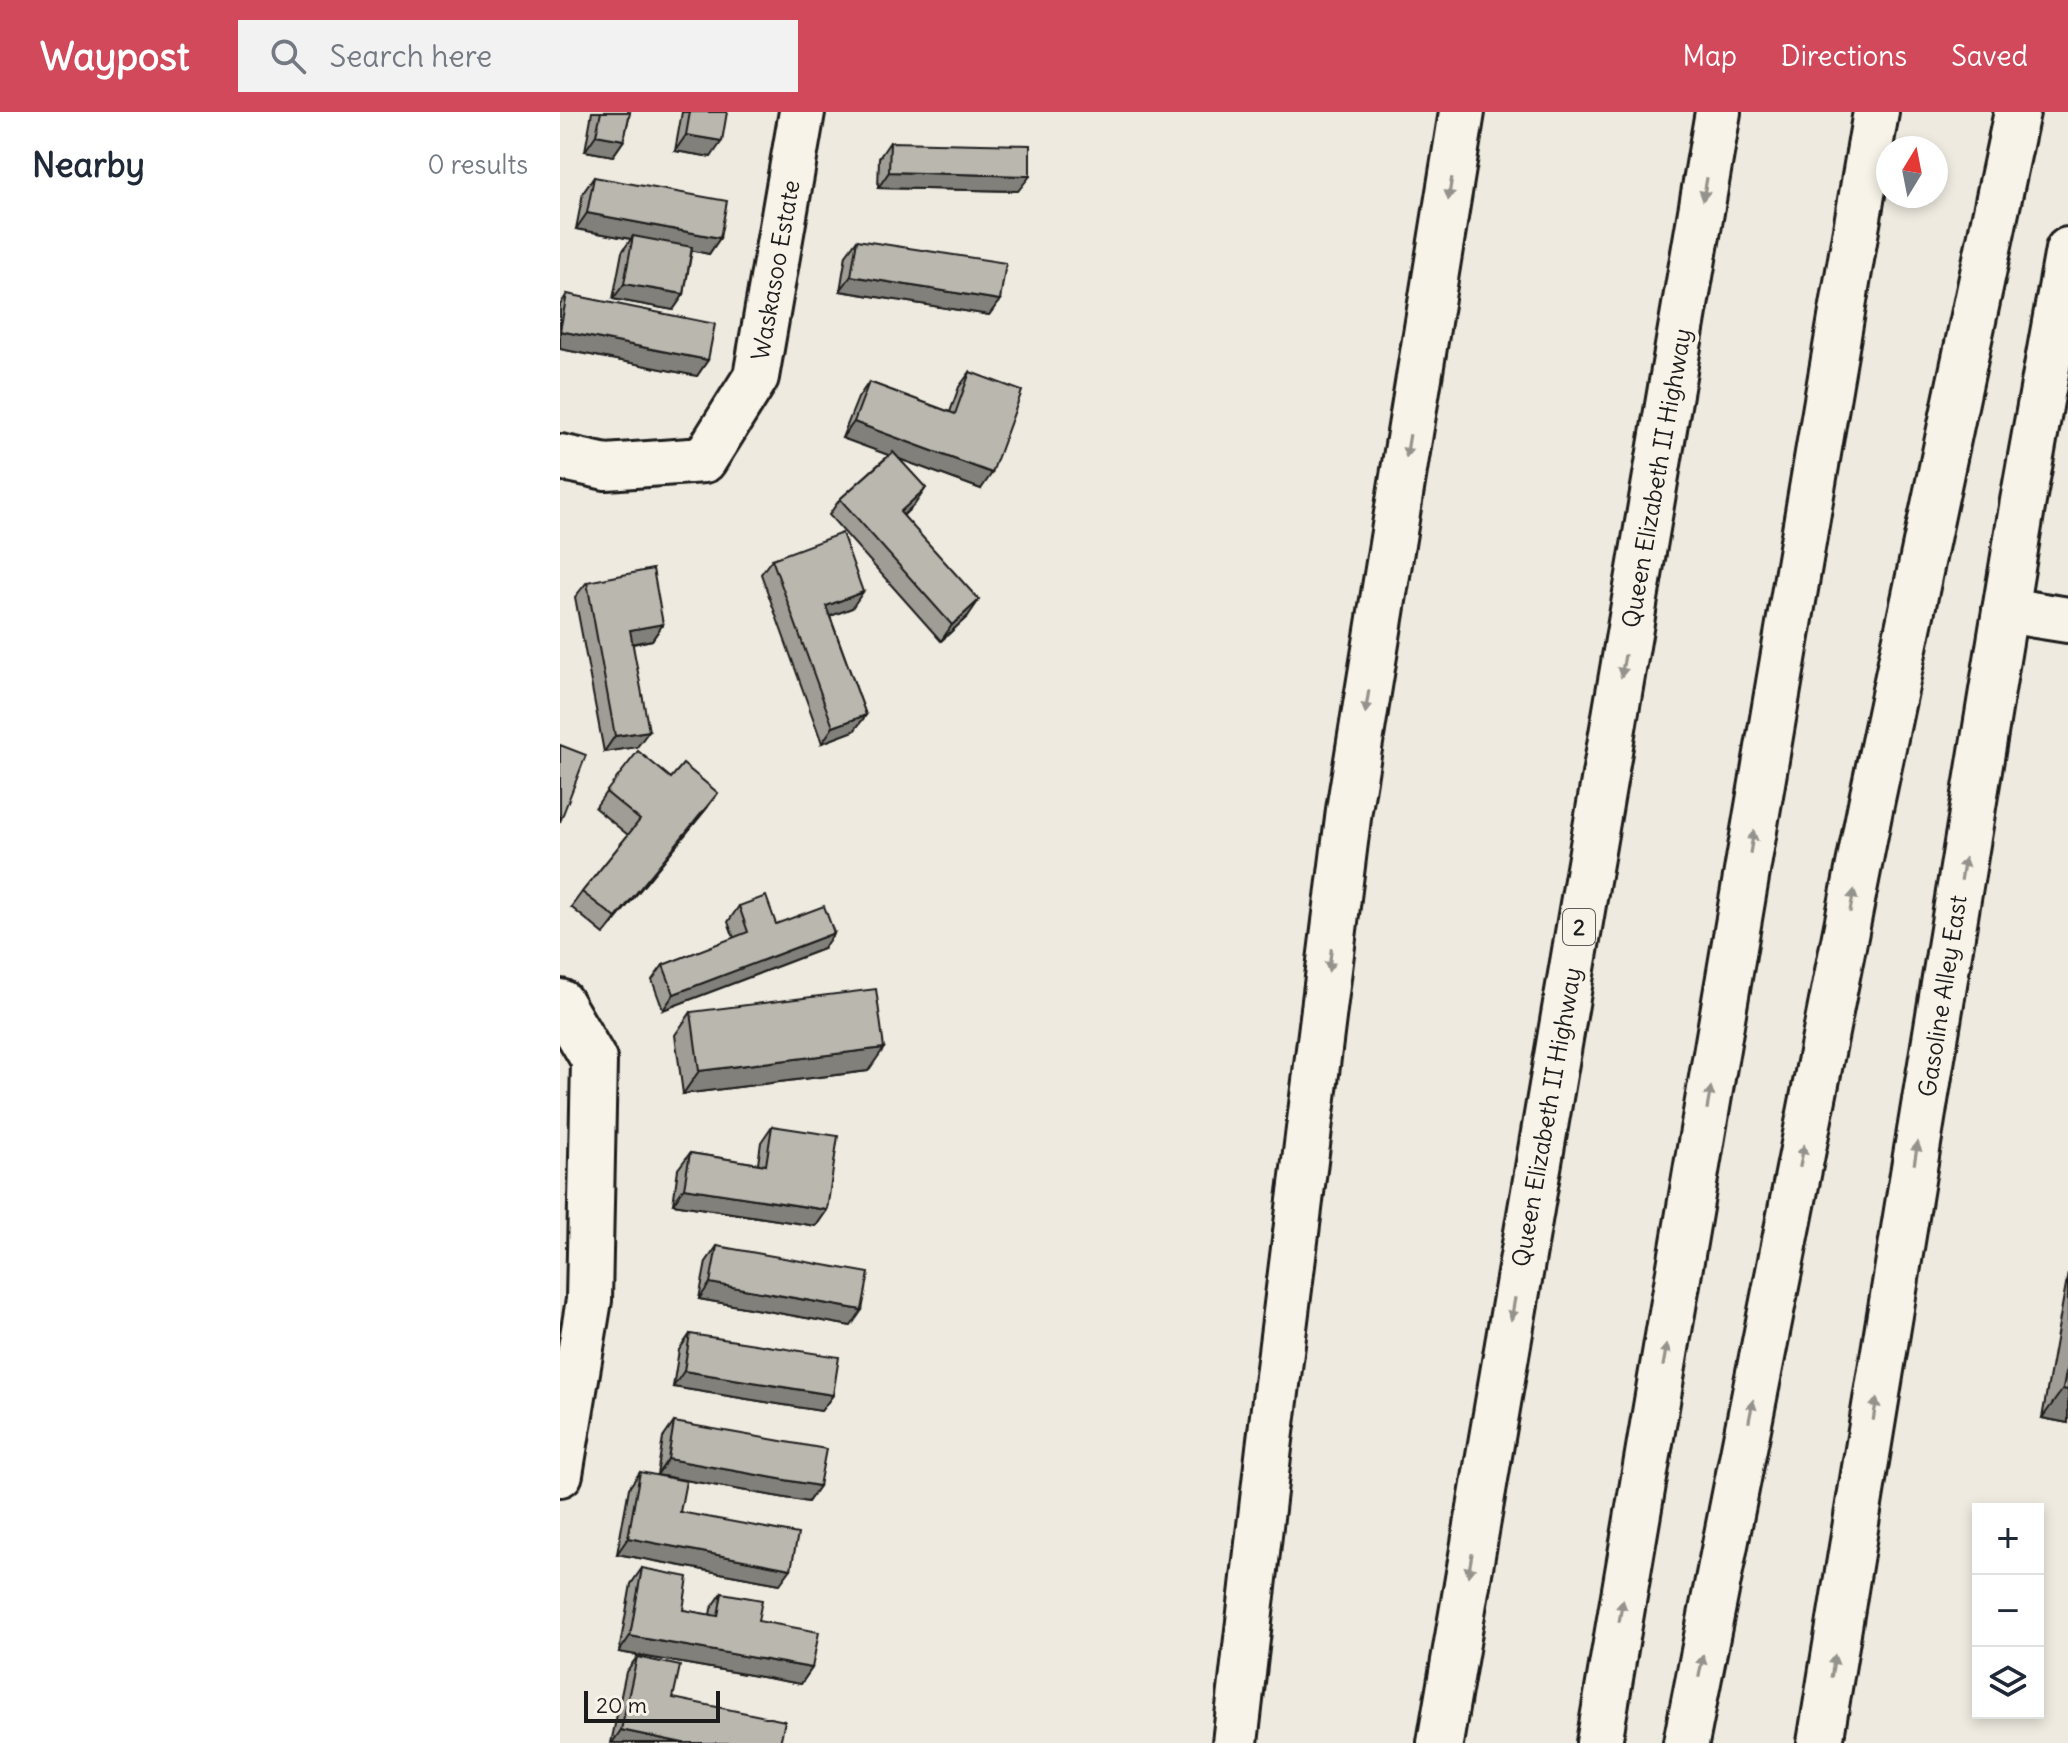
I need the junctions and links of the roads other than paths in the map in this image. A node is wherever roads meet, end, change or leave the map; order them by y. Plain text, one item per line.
1 (802, 112) edge
2 (1462, 112) edge
3 (1718, 112) edge
4 (1876, 112) edge
5 (2017, 112) edge
6 (2068, 250) edge
7 (560, 457) edge
8 (2005, 610) junction
9 (2068, 620) edge
10 (560, 1002) edge
11 (1269, 1448) junction
12 (560, 1474) edge
13 (1212, 1743) edge
14 (1235, 1743) edge
15 (1440, 1743) edge
16 (1599, 1743) edge
17 (1686, 1743) edge
18 (1820, 1743) edge

1 - 7 main road, Waskasoo Estate
2 -> 11 main road
3 -> 15 main road, Queen Elizabeth II Highway / 2
16 -> 4 main road
17 -> 5 main road
6 - 8 main road, Gasoline Alley East
8 - 9 main road
18 -> 8 main road, Gasoline Alley East
10 - 12 main road
11 - 13 main road
11 - 14 main road

